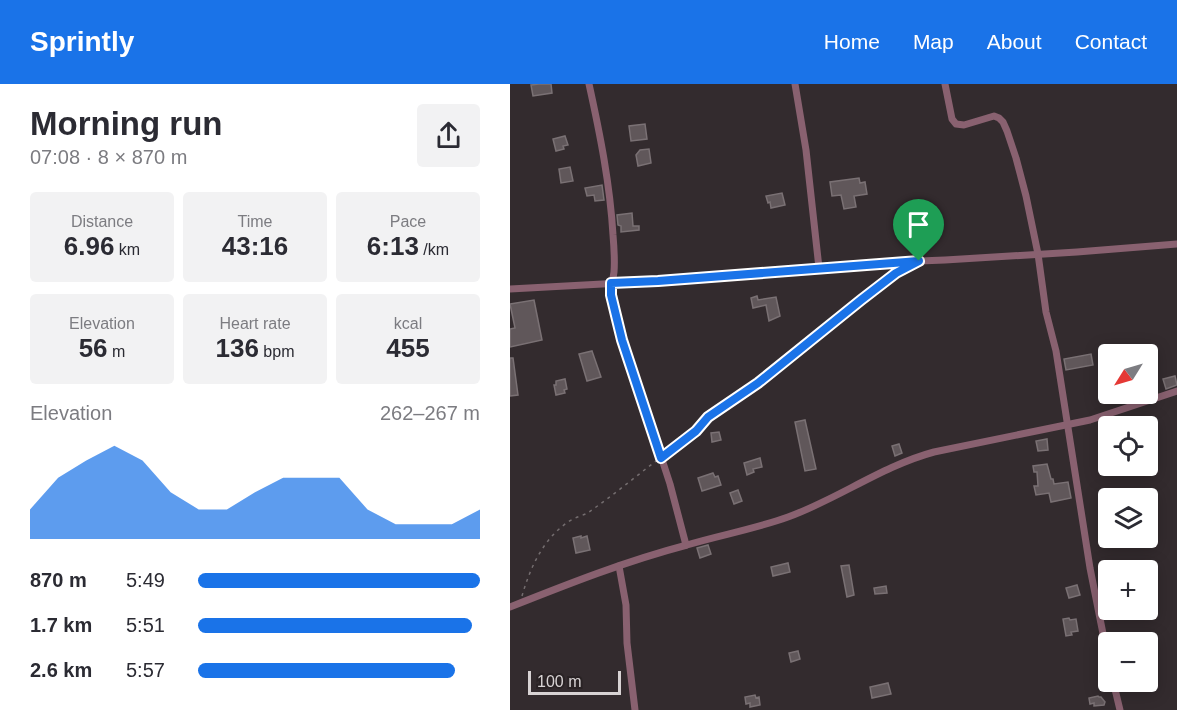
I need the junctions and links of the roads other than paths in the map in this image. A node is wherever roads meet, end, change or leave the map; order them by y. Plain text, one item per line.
1 (589, 84) edge
2 (795, 84) edge
3 (945, 84) edge
4 (1177, 244) edge
5 (1038, 254) junction
6 (819, 268) junction
7 (611, 283) junction
8 (510, 289) edge
9 (1177, 391) edge
10 (1068, 426) junction
11 (686, 545) junction
12 (619, 566) junction
13 (510, 607) edge
14 (1103, 632) edge
15 (1116, 692) edge
16 (635, 710) edge
17 (1120, 710) edge

1 - 7 street
2 - 6 street
3 - 5 street
4 - 5 street
5 - 6 street
5 - 10 street
6 - 7 street
7 - 8 street
7 - 11 street
9 - 10 street
10 - 11 street
10 - 14 street
11 - 12 street
12 - 13 street
12 - 16 street
15 - 17 street

